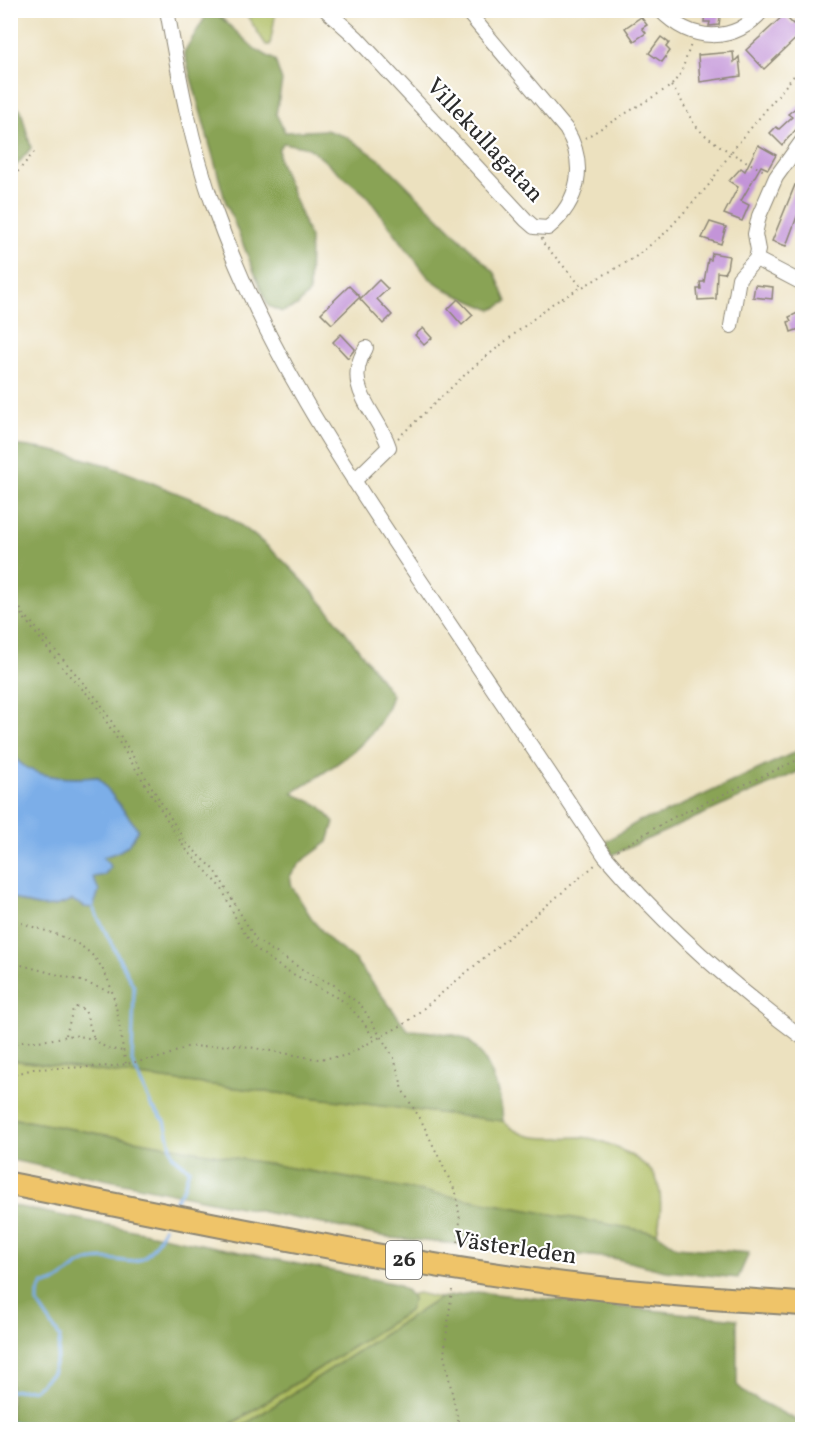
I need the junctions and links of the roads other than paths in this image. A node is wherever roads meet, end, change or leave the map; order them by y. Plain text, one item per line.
1 (167, 10) edge
2 (466, 10) edge
3 (660, 10) edge
4 (763, 10) edge
5 (330, 11) edge
6 (802, 141) edge
7 (756, 259) junction
8 (802, 283) edge
9 (731, 326) dead end
10 (366, 348) dead end
11 (354, 481) junction
12 (802, 1037) edge
13 (10, 1176) edge
14 (10, 1184) edge
15 (802, 1295) edge
16 (802, 1304) edge

1 - 11 street
2 - 5 street, Villekullagatan
3 - 4 street
6 - 7 street
7 - 8 street
7 - 9 street
10 - 11 street
11 - 12 street
13 - 15 highway, Västerleden / 26
14 - 16 highway, Västerleden / 26

